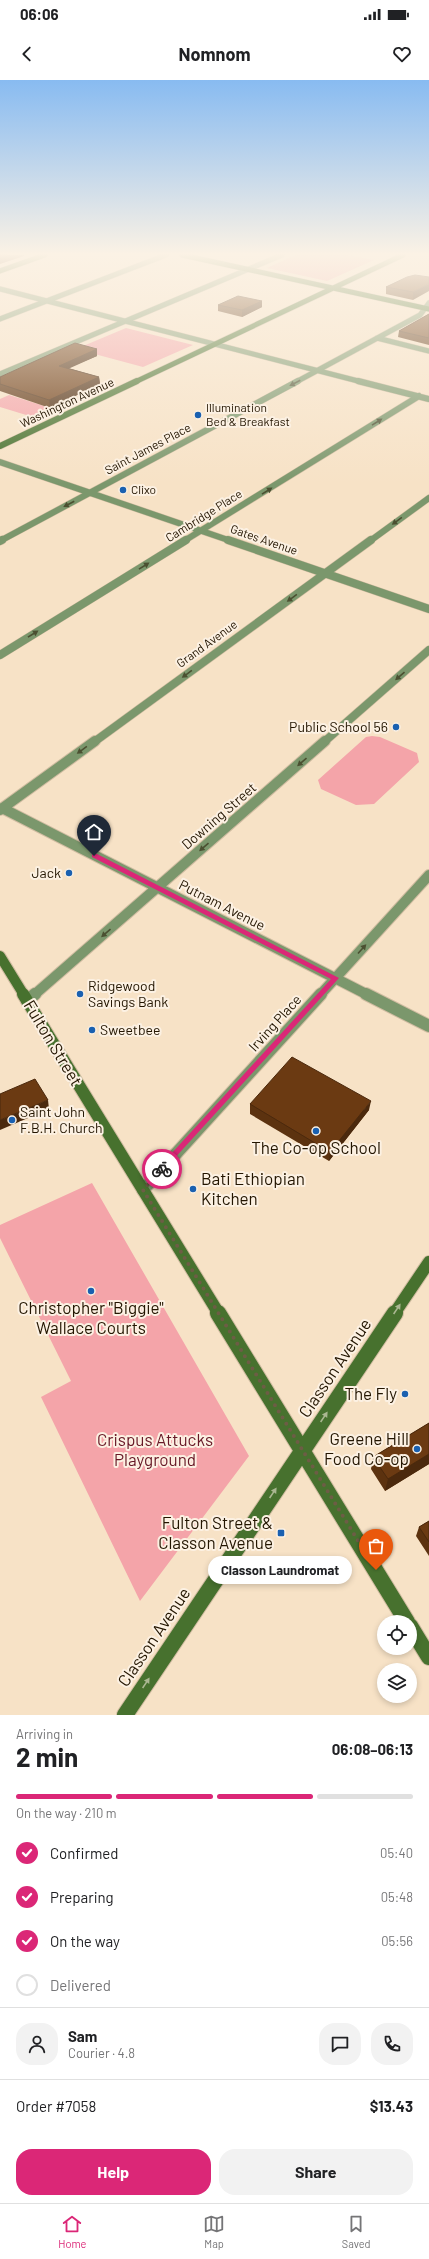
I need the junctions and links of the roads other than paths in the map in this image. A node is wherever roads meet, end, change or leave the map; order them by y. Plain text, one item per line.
1 (101, 331) edge
2 (165, 331) edge
3 (242, 331) edge
4 (390, 331) edge
5 (377, 338) junction
6 (215, 344) junction
7 (429, 351) edge
8 (317, 370) junction
9 (0, 374) edge
10 (419, 396) junction
11 (429, 399) edge
12 (0, 446) edge
13 (0, 462) edge
14 (90, 493) junction
15 (429, 498) edge
16 (201, 531) junction
17 (0, 541) edge
18 (326, 573) junction
19 (429, 609) edge
20 (429, 650) edge
21 (0, 655) edge
22 (1, 809) edge
23 (429, 876) edge
24 (158, 888) junction
25 (0, 956) edge
26 (336, 978) junction
27 (27, 1001) junction
28 (429, 1026) edge
29 (143, 1190) junction
30 (429, 1262) edge
31 (303, 1450) junction
32 (403, 1615) edge
33 (417, 1637) edge
34 (429, 1657) edge
35 (125, 1715) edge

1 - 9 street
2 - 6 street
3 - 6 main road, Washington Avenue
4 - 5 street, Saint James Place
5 - 7 street
5 - 8 street, Saint James Place
6 - 8 street
6 - 12 main road, Washington Avenue
8 - 10 street
8 -> 14 street, Saint James Place
10 - 11 street
16 -> 10 street, Cambridge Place
13 - 14 street, Gates Avenue
14 - 16 street, Gates Avenue
14 -> 17 street, Saint James Place
15 -> 18 street, Grand Avenue
16 - 18 street, Gates Avenue
21 -> 16 street, Cambridge Place
18 - 19 street, Gates Avenue
18 -> 22 street, Grand Avenue
20 -> 24 street, Downing Street
22 - 24 street, Putnam Avenue
26 -> 23 street, Irving Place
24 - 26 street, Putnam Avenue
24 -> 27 street, Downing Street
25 - 27 main road, Fulton Street
26 - 28 street, Putnam Avenue
26 - 29 street, Irving Place
27 - 29 main road, Fulton Street
29 - 31 main road, Fulton Street
31 -> 30 main road, Classon Avenue
31 - 32 main road, Fulton Street
35 -> 31 main road, Classon Avenue
33 - 34 main road

